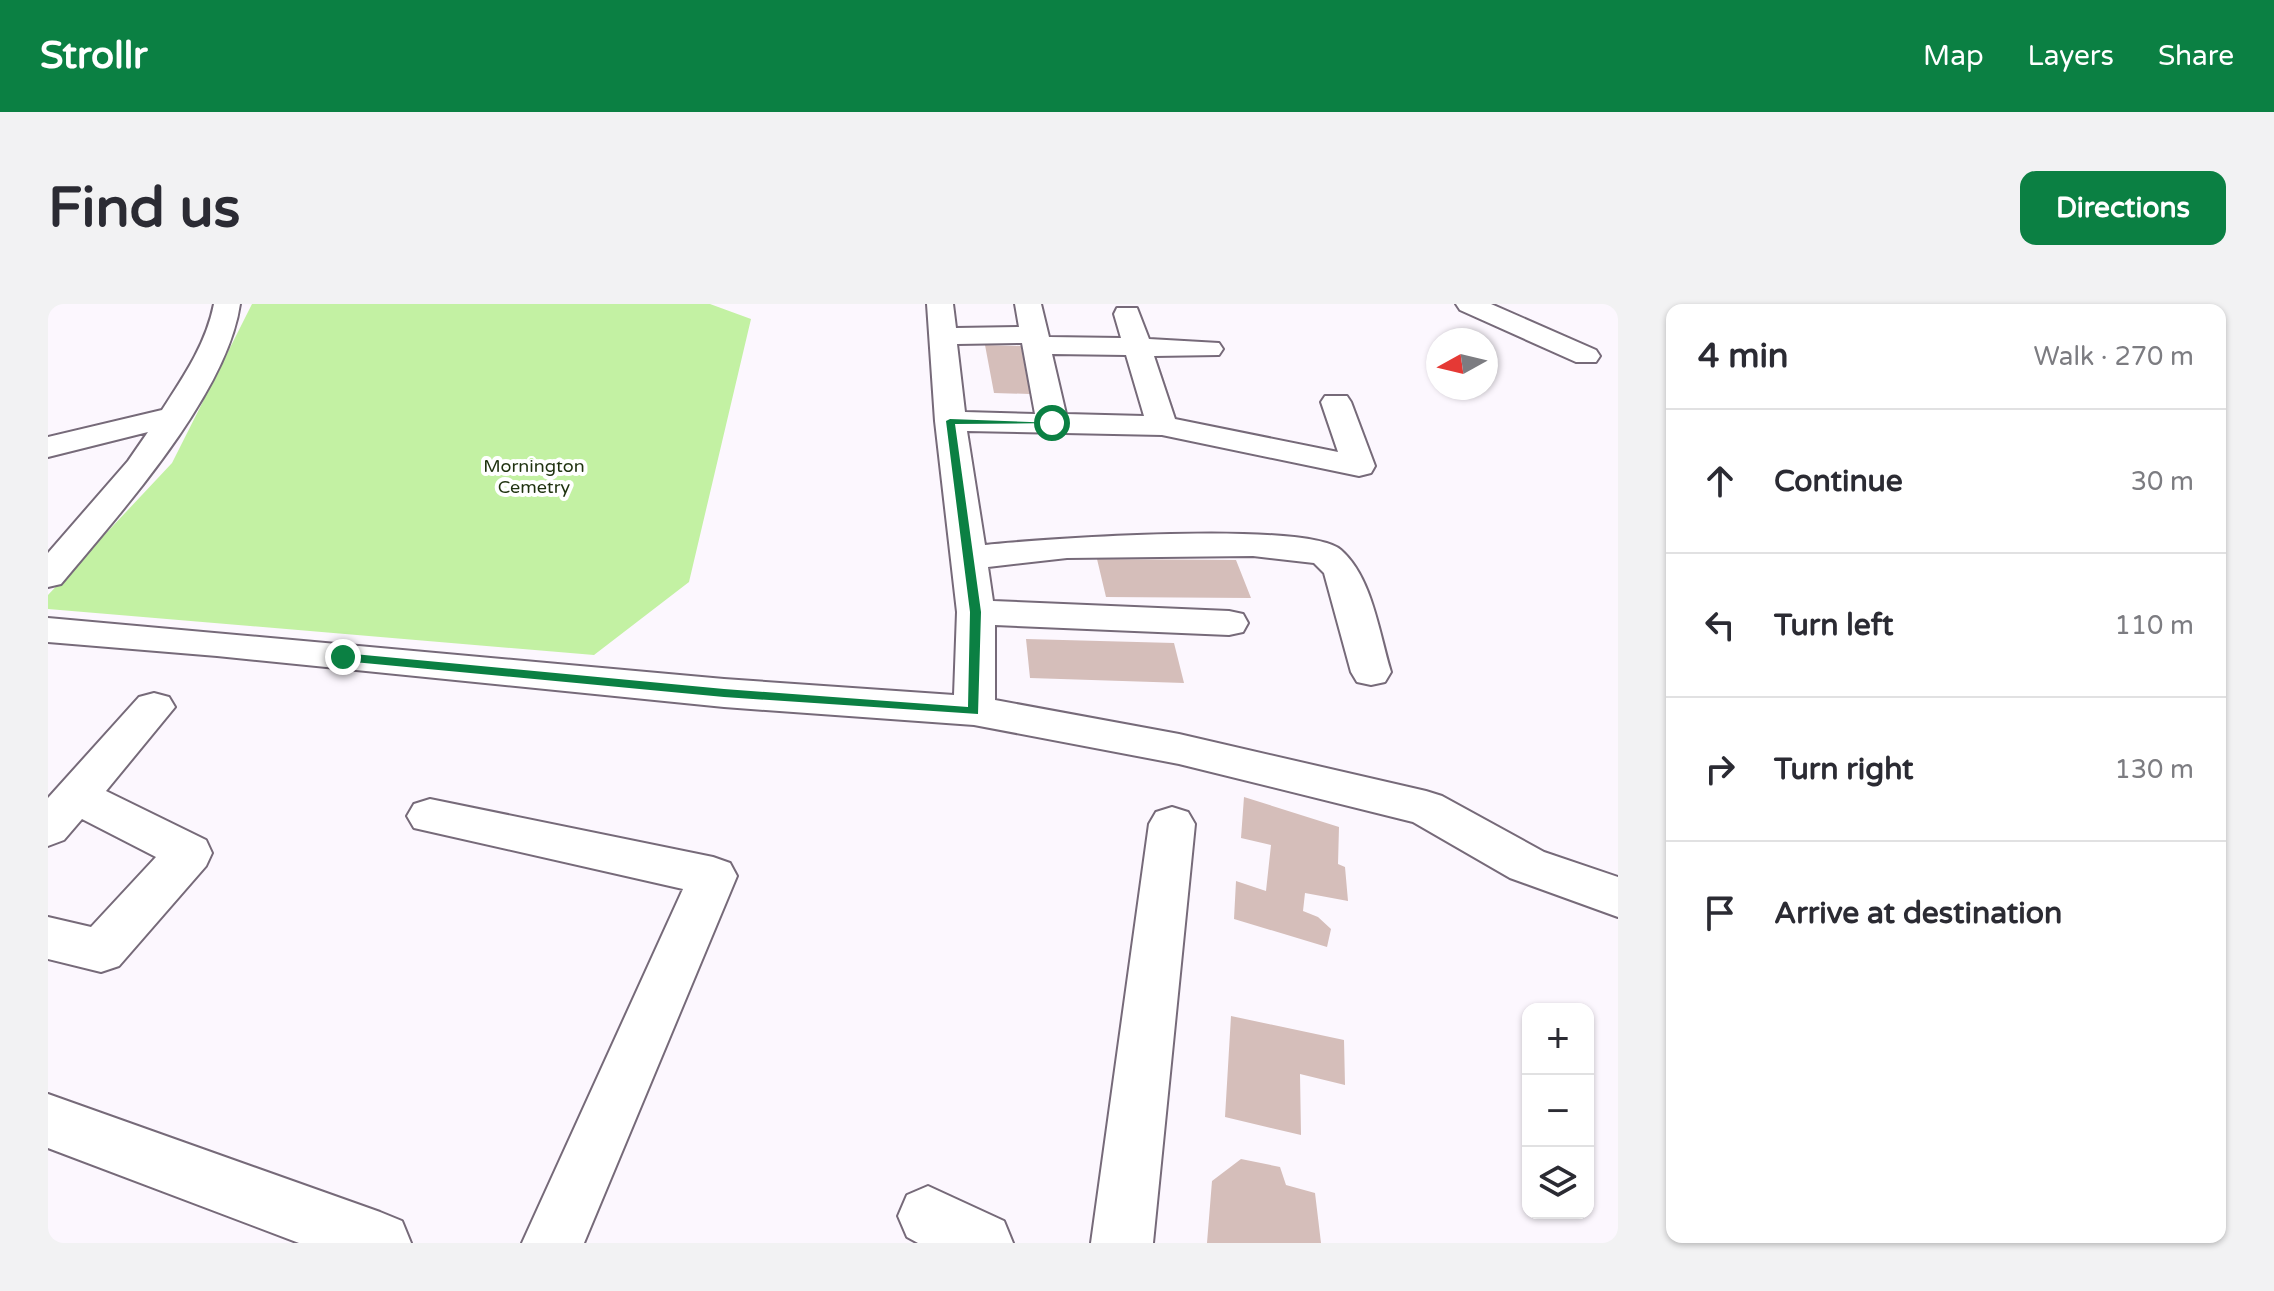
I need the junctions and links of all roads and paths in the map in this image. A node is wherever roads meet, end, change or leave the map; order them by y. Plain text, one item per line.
1 (227, 304) edge
2 (1028, 304) edge
3 (1469, 304) edge
4 (1535, 304) edge
5 (1127, 314) dead end
6 (941, 320) edge
7 (1037, 340) junction
8 (1137, 348) junction
9 (1209, 349) dead end
10 (1336, 402) dead end
11 (171, 417) junction
12 (950, 421) junction
13 (1052, 423) junction
14 (1162, 426) junction
15 (48, 447) edge
16 (91, 526) junction
17 (48, 537) edge
18 (968, 558) junction
19 (48, 576) edge
20 (976, 612) junction
21 (1229, 623) dead end
22 (48, 630) edge
23 (1371, 672) dead end
24 (154, 707) dead end
25 (974, 711) junction
26 (62, 812) edge
27 (430, 816) dead end
28 (1172, 824) dead end
29 (1618, 897) edge
30 (48, 938) edge
31 (48, 1121) edge
32 (928, 1216) dead end
33 (380, 1243) edge
34 (553, 1243) edge
35 (982, 1243) edge
36 (1122, 1243) edge

1 - 11 street
2 - 7 street
3 - 4 street
5 - 8 street
6 - 7 street
6 - 12 street
7 - 8 street
7 - 13 street
8 - 9 street
8 - 14 street
10 - 14 street
11 - 15 street
11 - 16 street
12 - 13 street
12 - 18 street
13 - 14 street
16 - 17 street
16 - 19 street
18 - 20 street
18 - 23 street
20 - 21 street
20 - 25 street
22 - 25 street
24 - 26 street
25 - 29 street
26 - 30 street
27 - 34 street
28 - 36 street
31 - 33 street
32 - 35 street

